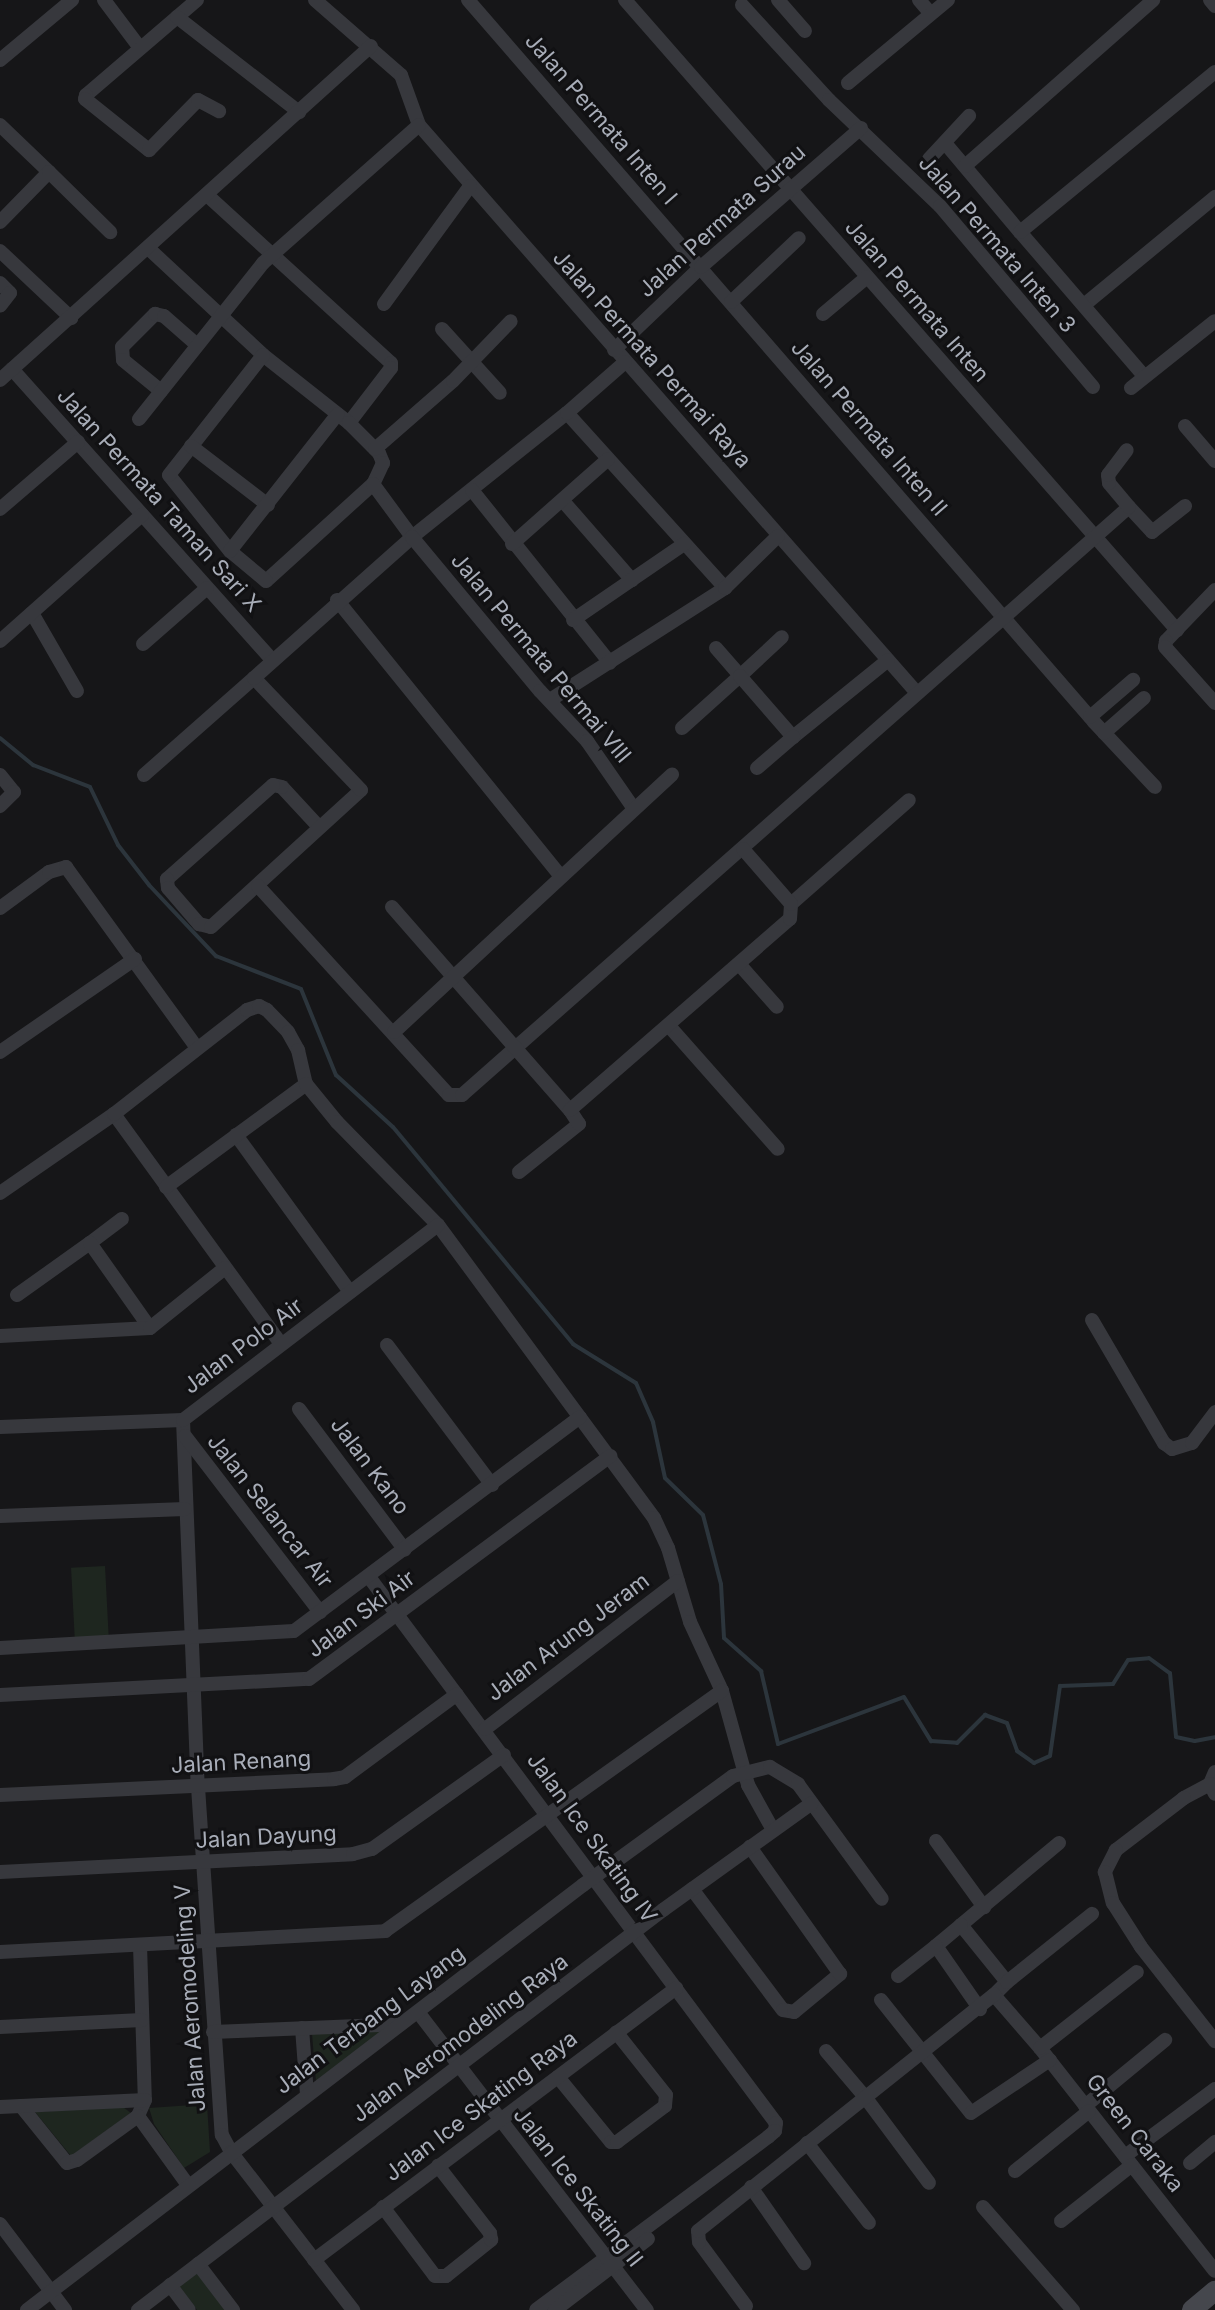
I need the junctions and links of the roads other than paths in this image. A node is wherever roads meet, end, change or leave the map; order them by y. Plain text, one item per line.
1 (72, 0) edge
2 (104, 0) edge
3 (197, 0) edge
4 (315, 0) edge
5 (468, 0) edge
6 (625, 0) edge
7 (778, 0) edge
8 (919, 0) edge
9 (948, 0) edge
10 (1153, 0) edge
11 (1210, 0) edge
12 (742, 5) dead end
13 (1215, 6) edge
14 (931, 14) junction
15 (177, 17) junction
16 (805, 31) dead end
17 (371, 46) junction
18 (140, 48) junction
19 (0, 60) edge
20 (1215, 72) edge
21 (848, 83) dead end
22 (219, 111) dead end
23 (299, 112) junction
24 (969, 116) dead end
25 (0, 125) edge
26 (419, 125) junction
27 (861, 128) junction
28 (945, 143) junction
29 (929, 159) dead end
30 (965, 166) junction
31 (49, 172) junction
32 (470, 186) junction
33 (790, 189) junction
34 (207, 195) junction
35 (1215, 197) edge
36 (0, 222) edge
37 (110, 232) dead end
38 (1020, 232) junction
39 (799, 238) dead end
40 (148, 248) junction
41 (0, 251) edge
42 (273, 254) junction
43 (701, 267) junction
44 (867, 277) junction
45 (35, 285) junction
46 (5, 288) edge
47 (731, 302) junction
48 (384, 304) dead end
49 (1084, 305) junction
50 (0, 306) edge
51 (823, 314) dead end
52 (219, 316) junction
53 (71, 318) junction
54 (511, 321) dead end
55 (1215, 321) edge
56 (442, 329) dead end
57 (197, 345) junction
58 (614, 350) junction
59 (263, 355) junction
60 (625, 362) junction
61 (471, 363) junction
62 (12, 369) junction
63 (1144, 376) junction
64 (0, 380) edge
65 (1093, 387) dead end
66 (1131, 388) dead end
67 (161, 391) junction
68 (500, 393) dead end
69 (567, 413) junction
70 (344, 418) junction
71 (139, 419) dead end
72 (1185, 426) dead end
73 (78, 442) junction
74 (191, 446) junction
75 (375, 449) junction
76 (1127, 450) dead end
77 (1213, 454) edge
78 (608, 459) junction
79 (373, 484) junction
80 (472, 490) junction
81 (563, 501) junction
82 (268, 505) junction
83 (1185, 506) dead end
84 (1129, 507) junction
85 (0, 509) edge
86 (142, 515) junction
87 (778, 536) junction
88 (412, 537) junction
89 (1094, 537) junction
90 (512, 544) junction
91 (684, 544) junction
92 (230, 551) junction
93 (632, 580) junction
94 (207, 588) junction
95 (725, 588) junction
96 (1215, 590) edge
97 (337, 600) junction
98 (32, 613) junction
99 (1004, 617) junction
100 (573, 620) junction
101 (1177, 630) junction
102 (782, 637) dead end
103 (0, 641) edge
104 (143, 644) dead end
105 (716, 648) dead end
106 (272, 660) junction
107 (888, 660) junction
108 (610, 663) junction
109 (740, 676) junction
110 (254, 678) junction
111 (1133, 680) dead end
112 (77, 691) dead end
113 (916, 692) junction
114 (1144, 698) dead end
115 (550, 700) junction
116 (1215, 703) edge
117 (1090, 717) junction
118 (682, 728) dead end
119 (1104, 733) junction
120 (793, 737) junction
121 (757, 768) dead end
122 (0, 775) edge
123 (144, 775) dead end
124 (672, 775) dead end
125 (1155, 787) dead end
126 (909, 800) dead end
127 (0, 806) edge
128 (634, 809) junction
129 (319, 827) junction
130 (743, 849) junction
131 (561, 877) junction
132 (258, 886) junction
133 (791, 904) junction
134 (392, 907) dead end
135 (0, 908) edge
136 (135, 959) junction
137 (739, 964) junction
138 (450, 976) junction
139 (777, 1007) dead end
140 (669, 1026) junction
141 (394, 1032) junction
142 (197, 1048) junction
143 (516, 1048) junction
144 (0, 1052) edge
145 (306, 1084) junction
146 (570, 1110) junction
147 (114, 1114) junction
148 (236, 1135) junction
149 (778, 1149) dead end
150 (519, 1172) dead end
151 (166, 1187) junction
152 (0, 1193) edge
153 (122, 1219) dead end
154 (438, 1225) junction
155 (90, 1243) junction
156 (225, 1268) junction
157 (350, 1292) junction
158 (17, 1295) dead end
159 (1092, 1320) dead end
160 (150, 1328) junction
161 (0, 1336) edge
162 (281, 1344) junction
163 (387, 1345) dead end
164 (299, 1409) dead end
165 (1215, 1412) edge
166 (580, 1417) junction
167 (183, 1420) junction
168 (0, 1427) edge
169 (185, 1436) junction
170 (610, 1456) junction
171 (492, 1485) junction
172 (185, 1509) junction
173 (0, 1516) edge
174 (405, 1550) junction
175 (369, 1577) junction
176 (678, 1581) junction
177 (320, 1612) junction
178 (397, 1615) junction
179 (193, 1639) junction
180 (0, 1648) edge
181 (195, 1687) junction
182 (722, 1691) junction
183 (457, 1694) junction
184 (0, 1695) edge
185 (485, 1729) junction
186 (504, 1755) junction
187 (744, 1772) junction
188 (1213, 1784) edge
189 (198, 1787) junction
190 (0, 1795) edge
191 (812, 1803) junction
192 (549, 1815) junction
193 (773, 1830) junction
194 (936, 1841) dead end
195 (1059, 1843) dead end
196 (750, 1847) junction
197 (204, 1863) junction
198 (0, 1872) edge
199 (594, 1876) junction
200 (692, 1889) junction
201 (882, 1899) dead end
202 (984, 1907) junction
203 (1092, 1914) dead end
204 (961, 1925) junction
205 (635, 1933) junction
206 (207, 1942) junction
207 (140, 1945) junction
208 (936, 1946) junction
209 (0, 1952) edge
210 (1137, 1972) dead end
211 (898, 1976) dead end
212 (1007, 1982) junction
213 (676, 1988) junction
214 (994, 1995) junction
215 (881, 2000) dead end
216 (980, 2009) junction
217 (418, 2012) junction
218 (142, 2020) junction
219 (402, 2024) junction
220 (0, 2027) edge
221 (302, 2028) junction
222 (213, 2032) junction
223 (616, 2032) junction
224 (1165, 2040) dead end
225 (1215, 2041) edge
226 (826, 2051) dead end
227 (922, 2052) junction
228 (1045, 2054) junction
229 (459, 2067) junction
230 (558, 2077) junction
231 (1215, 2089) edge
232 (307, 2095) junction
233 (865, 2097) junction
234 (145, 2100) junction
235 (21, 2106) junction
236 (0, 2107) edge
237 (1087, 2108) junction
238 (138, 2116) junction
239 (499, 2121) junction
240 (1215, 2142) edge
241 (807, 2143) junction
242 (231, 2152) junction
243 (1129, 2160) junction
244 (1190, 2163) dead end
245 (438, 2166) junction
246 (1015, 2171) dead end
247 (929, 2183) dead end
248 (188, 2185) junction
249 (751, 2187) junction
250 (383, 2207) junction
251 (983, 2207) dead end
252 (273, 2208) junction
253 (1061, 2221) dead end
254 (869, 2223) dead end
255 (0, 2224) edge
256 (648, 2239) dead end
257 (609, 2258) junction
258 (314, 2260) junction
259 (804, 2263) dead end
260 (198, 2264) junction
261 (1215, 2271) edge
262 (170, 2285) junction
263 (1215, 2291) edge
264 (51, 2292) junction
265 (746, 2306) dead end
266 (565, 2307) edge
267 (27, 2310) edge
268 (65, 2310) edge
269 (138, 2310) edge
270 (189, 2310) edge
271 (233, 2310) edge
272 (353, 2310) edge
273 (536, 2310) edge
274 (647, 2310) edge
275 (1073, 2310) edge
276 (1192, 2310) edge

1 - 19 street
2 - 18 street
3 - 15 street
4 - 17 street, Jalan Permata Permai Raya
5 - 43 street, Jalan Permata Inten I
6 - 33 street, Jalan Permata Inten
7 - 16 street
8 - 14 street
9 - 14 street
10 - 30 street
11 - 13 street
12 - 27 street, Jalan Permata Inten 3
14 - 21 street
15 - 18 street
15 - 23 street
17 - 23 street
17 - 26 street, Jalan Permata Permai Raya
18 - 22 street
20 - 38 street
23 - 34 street
24 - 28 street
25 - 31 street
26 - 32 street, Jalan Permata Permai Raya
26 - 42 street
27 - 33 street, Jalan Permata Surau
27 - 65 street, Jalan Permata Inten 3
28 - 29 street
28 - 30 street
30 - 38 street
31 - 36 street
31 - 37 street
32 - 48 street
32 - 58 street, Jalan Permata Permai Raya
33 - 43 street, Jalan Permata Surau
33 - 44 street, Jalan Permata Inten
34 - 40 street
34 - 42 street
35 - 49 street
38 - 49 street
39 - 47 street
40 - 52 street
40 - 53 street
41 - 45 street
42 - 52 street
42 - 70 street
43 - 47 street, Jalan Permata Inten II
43 - 58 street, Jalan Permata Surau
44 - 51 street
44 - 89 street, Jalan Permata Inten
45 - 46 street
45 - 53 street
46 - 50 street
47 - 99 street, Jalan Permata Inten II
49 - 63 street
52 - 57 street
52 - 59 street
53 - 62 street
54 - 61 street
55 - 63 street
56 - 61 street
57 - 67 street
57 - 67 street
58 - 60 street, Jalan Permata Permai Raya
59 - 70 street
59 - 74 street
60 - 69 street
60 - 87 street, Jalan Permata Permai Raya
61 - 68 street
61 - 75 street
62 - 64 street
62 - 73 street, Jalan Permata Taman Sari X
63 - 66 street
67 - 71 street
69 - 78 street
69 - 80 street
70 - 75 street
70 - 82 street
72 - 77 street
73 - 85 street
73 - 86 street, Jalan Permata Taman Sari X
74 - 82 street
74 - 92 street
75 - 79 street
76 - 84 street
78 - 81 street
78 - 91 street
79 - 88 street, Jalan Permata Permai VIII
79 - 92 street
80 - 88 street
80 - 90 street
81 - 90 street
81 - 93 street
82 - 92 street
83 - 84 street
84 - 89 street
86 - 94 street, Jalan Permata Taman Sari X
86 - 98 street
87 - 95 street
87 - 107 street, Jalan Permata Permai Raya
88 - 97 street
88 - 115 street, Jalan Permata Permai VIII
89 - 99 street
89 - 101 street, Jalan Permata Inten
90 - 100 street
91 - 93 street
91 - 95 street
93 - 100 street
94 - 104 street
94 - 106 street, Jalan Permata Taman Sari X
95 - 108 street
96 - 101 street
97 - 106 street
97 - 131 street
98 - 103 street
98 - 112 street
99 - 113 street
99 - 117 street, Jalan Permata Inten II
100 - 108 street
101 - 116 street
102 - 109 street
105 - 109 street
106 - 110 street
107 - 113 street, Jalan Permata Permai Raya
107 - 120 street
108 - 115 street
109 - 118 street
109 - 120 street
110 - 123 street
110 - 129 street
111 - 117 street
113 - 130 street
114 - 119 street
115 - 128 street, Jalan Permata Permai VIII
117 - 119 street, Jalan Permata Inten II
119 - 125 street, Jalan Permata Inten II
120 - 121 street
122 - 127 street
124 - 128 street
126 - 133 street
128 - 131 street
129 - 132 street
129 - 132 street
130 - 133 street
130 - 143 street
131 - 138 street
132 - 141 street
133 - 137 street
134 - 138 street
135 - 136 street
136 - 142 street
136 - 144 street
137 - 139 street
137 - 140 street
138 - 141 street
138 - 143 street
140 - 146 street
140 - 149 street
141 - 143 street
142 - 145 street
142 - 147 street
143 - 146 street
145 - 148 street
145 - 154 street, Jalan Arung Jeram
146 - 150 street
147 - 151 street
147 - 152 street
148 - 151 street
148 - 157 street
151 - 156 street
153 - 155 street
154 - 157 street, Jalan Polo Air
154 - 166 street, Jalan Arung Jeram
155 - 158 street
155 - 160 street
156 - 160 street
156 - 162 street
157 - 162 street, Jalan Polo Air
159 - 165 street
160 - 161 street
162 - 167 street, Jalan Polo Air
163 - 171 street
164 - 174 street, Jalan Kano
166 - 170 street, Jalan Arung Jeram
166 - 171 street, Jalan Ski Air
167 - 168 street, Jalan Polo Air
167 - 169 street, Jalan Aeromodeling V
169 - 172 street, Jalan Aeromodeling V
169 - 177 street, Jalan Selancar Air
170 - 176 street, Jalan Arung Jeram
170 - 178 street, Jalan Ski Air
171 - 174 street, Jalan Ski Air
172 - 173 street
172 - 179 street, Jalan Aeromodeling V
174 - 175 street, Jalan Ski Air
175 - 177 street, Jalan Ski Air
175 - 178 street, Jalan Ice Skating IV
176 - 182 street
176 - 185 street, Jalan Arung Jeram
177 - 179 street, Jalan Ski Air
178 - 181 street, Jalan Ski Air
178 - 183 street, Jalan Ice Skating IV
179 - 180 street, Jalan Ski Air
179 - 181 street, Jalan Aeromodeling V
181 - 184 street, Jalan Ski Air
181 - 189 street, Jalan Aeromodeling V
182 - 187 street
182 - 192 street
183 - 185 street, Jalan Ice Skating IV
183 - 189 street, Jalan Renang
185 - 186 street, Jalan Ice Skating IV
186 - 192 street, Jalan Ice Skating IV
186 - 197 street, Jalan Dayung
187 - 191 street
187 - 193 street
187 - 199 street, Jalan Terbang Layang
188 - 225 street
189 - 190 street, Jalan Renang
189 - 197 street, Jalan Aeromodeling V
191 - 193 street, Jalan Aeromodeling Raya
191 - 201 street
192 - 199 street, Jalan Ice Skating IV
192 - 206 street
193 - 196 street, Jalan Aeromodeling Raya
194 - 202 street
195 - 202 street
196 - 200 street, Jalan Aeromodeling Raya
196 - 200 street
197 - 198 street, Jalan Dayung
197 - 206 street, Jalan Aeromodeling V
199 - 205 street, Jalan Ice Skating IV
199 - 217 street, Jalan Terbang Layang
200 - 205 street, Jalan Aeromodeling Raya
202 - 204 street
203 - 212 street
204 - 208 street
204 - 212 street
205 - 213 street, Jalan Ice Skating IV
205 - 229 street, Jalan Aeromodeling Raya
206 - 207 street
206 - 222 street, Jalan Aeromodeling V
207 - 209 street
207 - 218 street
208 - 211 street
208 - 216 street
210 - 228 street
212 - 214 street
213 - 223 street, Jalan Ice Skating Raya
213 - 257 street, Jalan Ice Skating IV
214 - 216 street
214 - 228 street, Green Caraka
215 - 227 street
216 - 227 street
217 - 219 street, Jalan Terbang Layang
217 - 229 street, Jalan Ice Skating II
218 - 220 street
218 - 234 street
219 - 221 street
219 - 232 street, Jalan Terbang Layang
221 - 222 street
221 - 232 street
222 - 242 street, Jalan Aeromodeling V
223 - 230 street, Jalan Ice Skating Raya
223 - 230 street
224 - 237 street
226 - 233 street
227 - 228 street
227 - 233 street
228 - 237 street, Green Caraka
229 - 239 street, Jalan Ice Skating II
229 - 252 street, Jalan Aeromodeling Raya
230 - 239 street, Jalan Ice Skating Raya
231 - 243 street
232 - 242 street, Jalan Terbang Layang
233 - 241 street
233 - 247 street
234 - 235 street
234 - 238 street
235 - 236 street
235 - 238 street
237 - 243 street, Green Caraka
237 - 246 street
238 - 248 street
239 - 245 street, Jalan Ice Skating Raya
239 - 257 street, Jalan Ice Skating II
240 - 244 street
241 - 249 street
241 - 254 street
242 - 248 street, Jalan Terbang Layang
242 - 252 street, Jalan Aeromodeling V
243 - 253 street
243 - 261 street, Green Caraka
245 - 250 street, Jalan Ice Skating Raya
245 - 250 street
248 - 264 street, Jalan Terbang Layang
249 - 259 street
249 - 265 street
250 - 258 street, Jalan Ice Skating Raya
251 - 275 street
252 - 258 street, Jalan Aeromodeling V
252 - 260 street, Jalan Aeromodeling Raya
255 - 264 street
256 - 257 street
257 - 266 street
257 - 273 street
257 - 274 street, Jalan Ice Skating II
258 - 272 street, Jalan Aeromodeling V
260 - 262 street, Jalan Aeromodeling Raya
260 - 271 street
262 - 269 street, Jalan Aeromodeling Raya
262 - 270 street
263 - 276 main road
264 - 267 street, Jalan Terbang Layang
264 - 268 street

